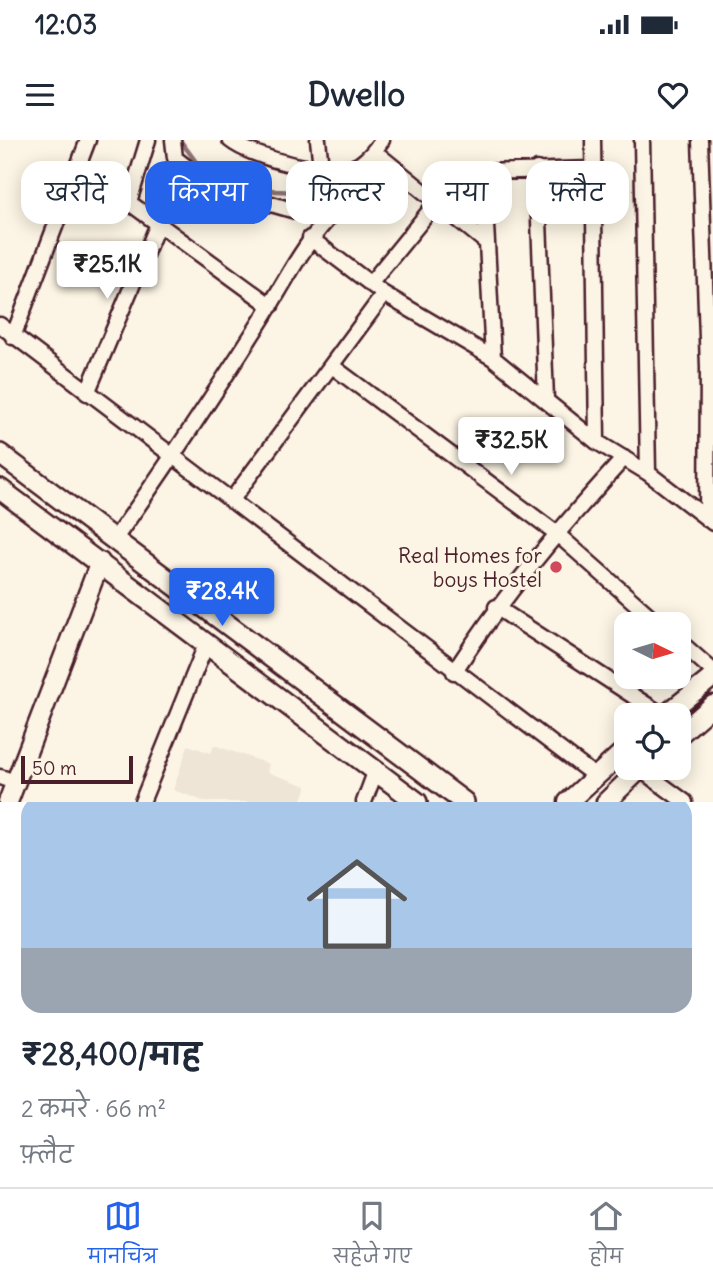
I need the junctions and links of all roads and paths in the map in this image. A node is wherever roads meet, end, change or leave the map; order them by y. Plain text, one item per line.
1 (88, 140) edge
2 (148, 140) edge
3 (173, 140) edge
4 (230, 140) edge
5 (318, 140) edge
6 (593, 140) edge
7 (642, 140) edge
8 (711, 140) edge
9 (380, 144) edge
10 (700, 145) edge
11 (81, 161) edge
12 (321, 161) edge
13 (363, 161) edge
14 (593, 161) edge
15 (286, 163) edge
16 (422, 188) edge
17 (131, 195) edge
18 (131, 204) edge
19 (286, 205) edge
20 (145, 214) edge
21 (422, 220) edge
22 (57, 224) edge
23 (158, 224) joint
24 (320, 224) edge
25 (462, 224) edge
26 (485, 224) edge
27 (539, 224) edge
28 (594, 224) edge
29 (310, 238) junction
30 (486, 243) junction
31 (710, 263) edge
32 (370, 284) junction
33 (384, 294) junction
34 (271, 306) junction
35 (0, 325) edge
36 (13, 337) junction
37 (493, 358) junction
38 (332, 366) junction
39 (710, 370) edge
40 (87, 393) junction
41 (546, 399) junction
42 (597, 442) junction
43 (0, 454) edge
44 (175, 455) junction
45 (624, 458) junction
46 (648, 473) junction
47 (0, 489) edge
48 (231, 501) junction
49 (710, 521) edge
50 (556, 533) junction
51 (114, 540) junction
52 (100, 562) junction
53 (496, 607) junction
54 (645, 612) edge
55 (206, 642) junction
56 (691, 652) edge
57 (713, 671) edge
58 (454, 672) junction
59 (713, 677) edge
60 (644, 703) edge
61 (680, 703) edge
62 (713, 705) edge
63 (691, 724) edge
64 (614, 759) edge
65 (376, 770) junction
66 (595, 776) junction
67 (8, 780) edge
68 (629, 780) edge
69 (657, 780) edge
70 (8, 802) edge
71 (142, 802) edge
72 (364, 802) edge
73 (417, 802) edge
74 (464, 802) edge
75 (568, 802) edge
76 (606, 802) edge
77 (685, 802) edge

1 - 11 street
2 - 17 street
3 - 19 street
4 - 15 street
5 - 12 street
6 - 14 street
7 - 46 street
8 - 10 street
9 - 13 street
9 - 16 street
10 - 31 street
18 - 20 street
21 - 32 street
22 - 36 street
23 - 34 street
23 - 40 street
24 - 29 street
25 - 30 street
26 - 30 street
27 - 41 street
28 - 42 street
29 - 32 street
29 - 34 street
30 - 37 street
31 - 39 street
32 - 33 street
33 - 37 street
33 - 38 street
34 - 44 street
35 - 36 street
36 - 40 street
37 - 41 street
38 - 48 street
38 - 50 street
39 - 49 street
40 - 44 street
41 - 42 street
42 - 45 street
43 - 51 main road
44 - 48 street
44 - 51 street
45 - 46 street
45 - 50 street
46 - 49 street
47 - 52 main road
48 - 58 street
50 - 53 street
50 - 54 street
51 - 74 main road
52 - 55 main road
52 - 67 street
53 - 58 street
53 - 60 street
55 - 65 main road
55 - 71 street
56 - 57 street
58 - 66 street
59 - 61 street
62 - 63 street
64 - 66 street
65 - 72 street
65 - 73 main road
66 - 75 street
67 - 70 street
68 - 76 street
69 - 77 street

